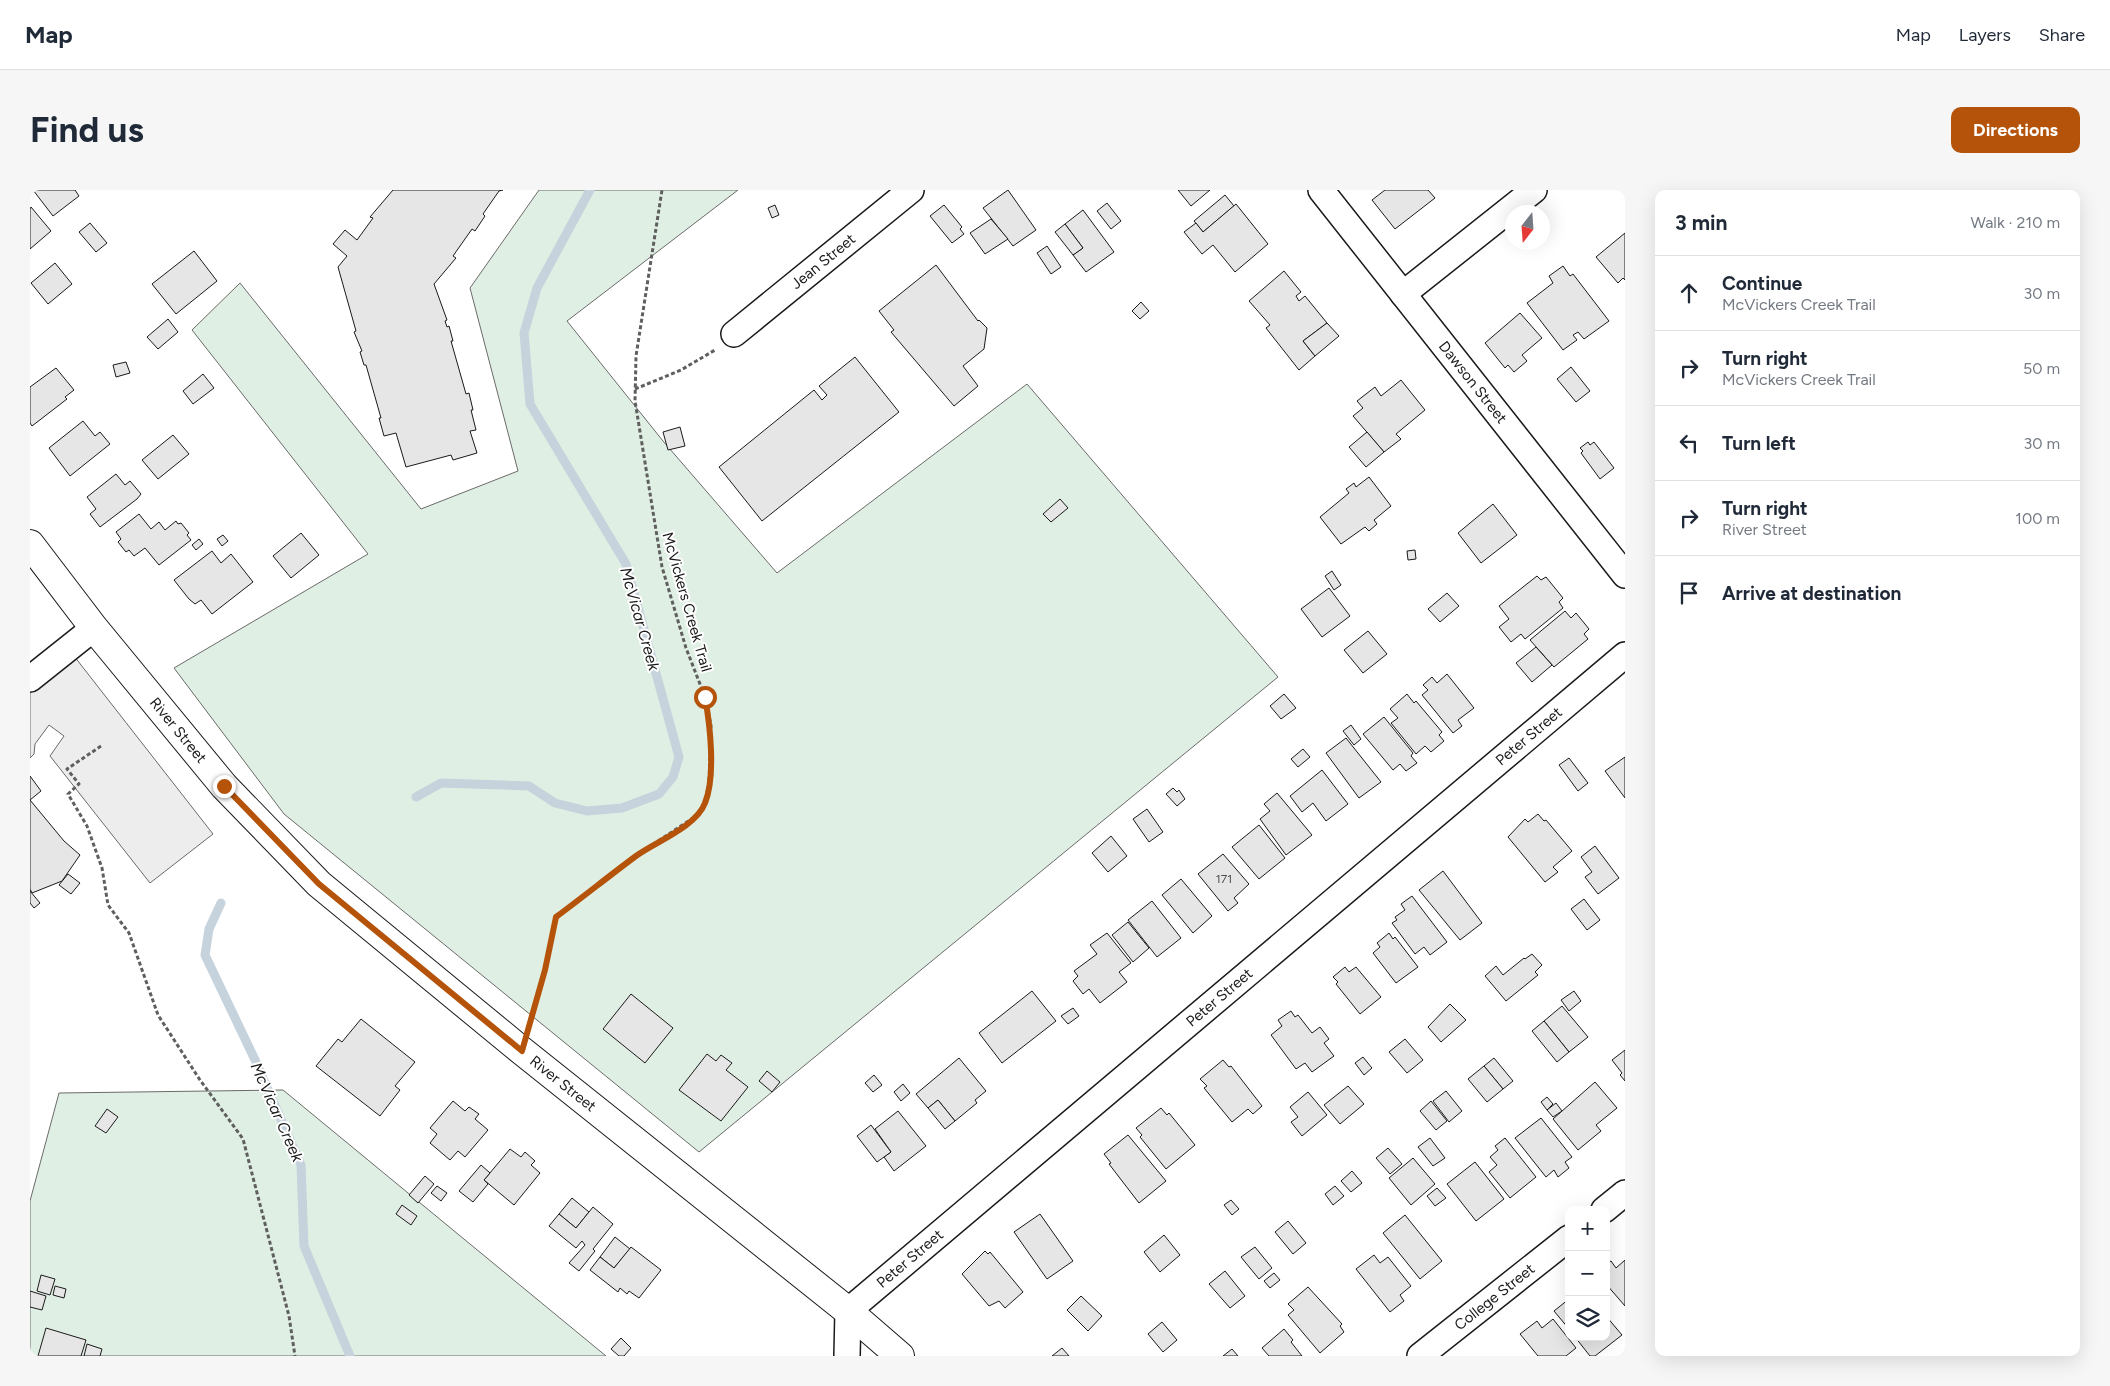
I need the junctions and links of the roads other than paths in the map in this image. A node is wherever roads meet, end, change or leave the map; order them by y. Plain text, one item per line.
1 (911, 190) edge
2 (1321, 190) edge
3 (1534, 190) edge
4 (1403, 294) junction
5 (734, 334) road end
6 (30, 544) edge
7 (1625, 574) edge
8 (94, 628) junction
9 (1625, 655) edge
10 (30, 679) edge
11 (1625, 1193) edge
12 (1609, 1206) edge
13 (1565, 1241) edge
14 (848, 1311) junction
15 (847, 1356) edge
16 (900, 1356) edge
17 (1420, 1356) edge

1 - 5 street, Jean Street
2 - 4 street, Dawson Street
3 - 4 street
4 - 7 street, Dawson Street
6 - 8 main road, River Street
8 - 10 street
8 - 14 main road, River Street
9 - 14 street, Peter Street
11 - 12 street
13 - 17 street, College Street
14 - 15 street
14 - 16 main road, River Street

